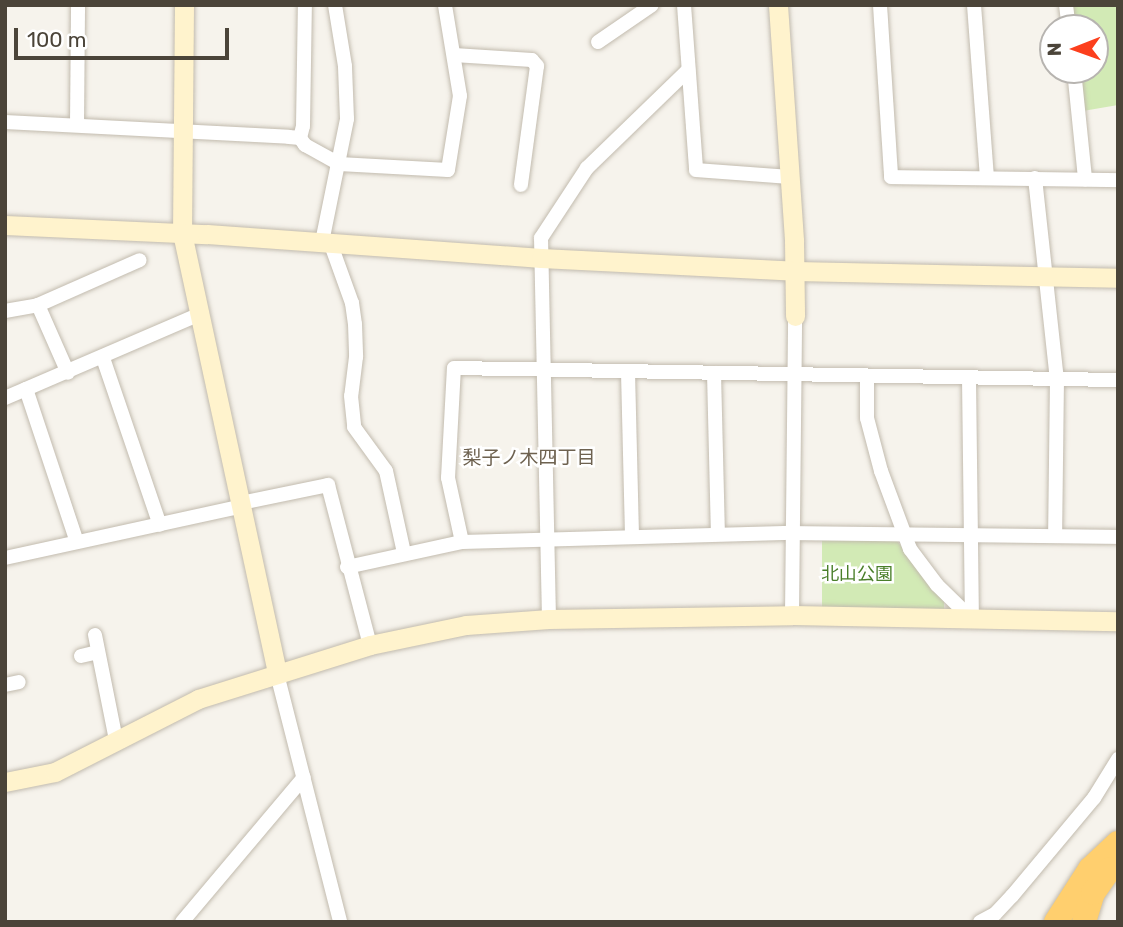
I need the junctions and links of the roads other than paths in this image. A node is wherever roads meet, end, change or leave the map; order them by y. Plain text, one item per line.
1 (78, 5) edge
2 (184, 5) edge
3 (305, 5) edge
4 (335, 5) edge
5 (445, 5) edge
6 (652, 5) edge
7 (684, 5) edge
8 (778, 5) edge
9 (880, 5) edge
10 (974, 5) edge
11 (598, 43) dead end
12 (454, 55) junction
13 (688, 70) junction
14 (1075, 84) edge
15 (5, 122) edge
16 (77, 125) junction
17 (181, 132) junction
18 (300, 138) junction
19 (339, 164) junction
20 (790, 177) junction
21 (987, 177) junction
22 (1035, 178) junction
23 (1085, 179) junction
24 (1118, 180) edge
25 (521, 185) dead end
26 (5, 225) edge
27 (182, 233) junction
28 (326, 242) junction
29 (541, 258) junction
30 (140, 260) dead end
31 (795, 271) junction
32 (1047, 277) junction
33 (1118, 278) edge
34 (38, 305) junction
35 (5, 311) edge
36 (200, 314) junction
37 (795, 316) joint
38 (103, 358) junction
39 (544, 369) junction
40 (628, 372) junction
41 (68, 373) junction
42 (714, 373) junction
43 (796, 375) junction
44 (867, 376) junction
45 (969, 378) junction
46 (1057, 379) junction
47 (1118, 380) edge
48 (26, 389) junction
49 (5, 398) edge
50 (242, 503) junction
51 (159, 525) junction
52 (793, 533) junction
53 (718, 534) junction
54 (905, 534) junction
55 (970, 535) junction
56 (632, 536) junction
57 (1055, 536) junction
58 (1118, 537) edge
59 (547, 539) junction
60 (77, 542) junction
61 (462, 542) junction
62 (404, 553) junction
63 (5, 558) edge
64 (347, 567) junction
65 (792, 615) junction
66 (549, 619) junction
67 (972, 619) junction
68 (1118, 621) edge
69 (95, 635) dead end
70 (370, 645) junction
71 (98, 652) junction
72 (81, 656) dead end
73 (277, 674) junction
74 (116, 740) junction
75 (1118, 759) edge
76 (304, 777) junction
77 (5, 782) edge
78 (1118, 843) edge
79 (1118, 861) edge
80 (995, 918) edge
81 (182, 922) edge
82 (340, 922) edge
83 (980, 922) edge
84 (1056, 922) edge
85 (1084, 922) edge

1 - 16 street
2 - 17 street
3 - 18 street
4 - 19 street
5 - 12 street
6 - 11 street
7 - 13 street
8 - 20 street
9 - 21 street
10 - 21 street
12 - 19 street
12 - 25 street
13 - 20 street
13 - 29 street
14 - 23 street
15 - 16 street
16 - 17 street
17 - 18 street
17 - 27 street
18 - 19 street
19 - 28 street
20 - 31 street
21 - 22 street
22 - 23 street
22 - 32 street
23 - 24 street
26 - 27 street
27 - 28 street
27 - 36 street
28 - 29 street
28 - 62 street
29 - 31 street
29 - 39 street
30 - 34 street
31 - 32 street
31 - 37 street
32 - 33 street
32 - 46 street
34 - 35 street
34 - 41 street
36 - 38 street
36 - 50 street
37 - 43 street
38 - 41 street
38 - 51 street
39 - 40 street
39 - 59 street
39 - 61 street
40 - 42 street
40 - 56 street
41 - 48 street
42 - 43 street
42 - 53 street
43 - 44 street
43 - 52 street
44 - 45 street
44 - 54 street
45 - 46 street
45 - 55 street
46 - 47 street
46 - 57 street
48 - 49 street
48 - 60 street
50 - 51 street
50 - 64 street
50 - 73 street
51 - 60 street
52 - 53 street
52 - 54 street
52 - 65 street
53 - 56 street
54 - 55 street
54 - 67 street
55 - 57 street
55 - 67 street
56 - 59 street
57 - 58 street
59 - 61 street
59 - 66 street
60 - 63 street
61 - 62 street
62 - 64 street
64 - 70 street
65 - 66 street
65 - 67 street
66 - 70 street
67 - 68 street
69 - 71 street
70 - 73 street
71 - 72 street
71 - 74 street
73 - 74 street
73 - 76 street
74 - 77 street
75 - 80 street
76 - 81 street
76 - 82 street
78 - 84 highway
79 - 85 highway
80 - 83 street

